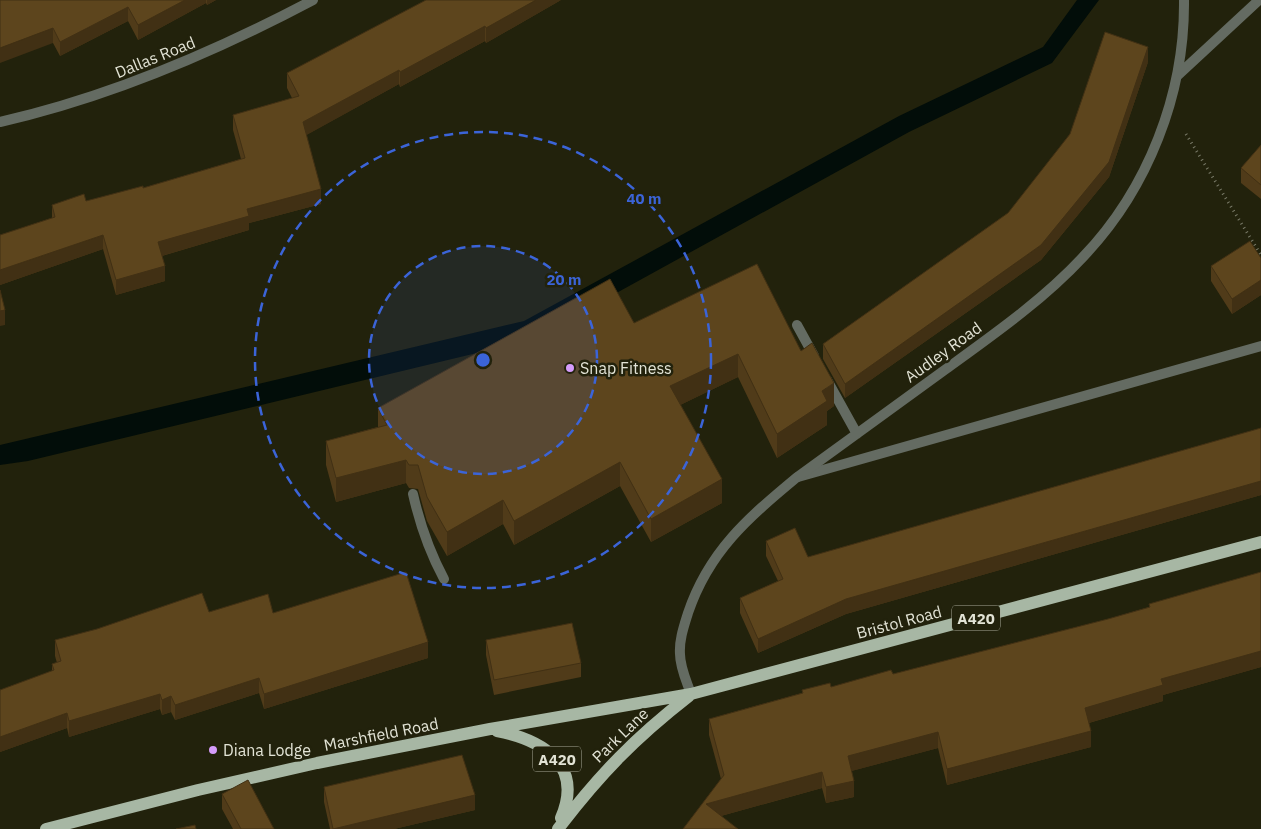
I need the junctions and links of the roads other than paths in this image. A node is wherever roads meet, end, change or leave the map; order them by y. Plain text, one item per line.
1 (313, 0) edge
2 (1184, 0) edge
3 (1260, 0) edge
4 (1177, 76) junction
5 (0, 122) edge
6 (797, 325) dead end
7 (1261, 346) edge
8 (857, 434) junction
9 (796, 478) junction
10 (412, 494) edge
11 (1261, 542) edge
12 (444, 579) dead end
13 (691, 694) junction
14 (490, 729) junction
15 (46, 829) edge
16 (557, 829) edge

1 - 5 street, Dallas Road
2 - 4 street, Audley Road
3 - 4 street
4 - 8 street, Audley Road
6 - 8 street
7 - 9 street
8 - 9 street, Audley Road
9 - 13 street, Audley Road
10 - 12 street
11 - 13 main road, Bristol Road / A420
13 - 14 main road, Marshfield Road / A420
13 - 16 main road, Park Lane / A420
14 - 15 main road, Marshfield Road / A420
14 - 16 main road, Marshfield Road / A420

